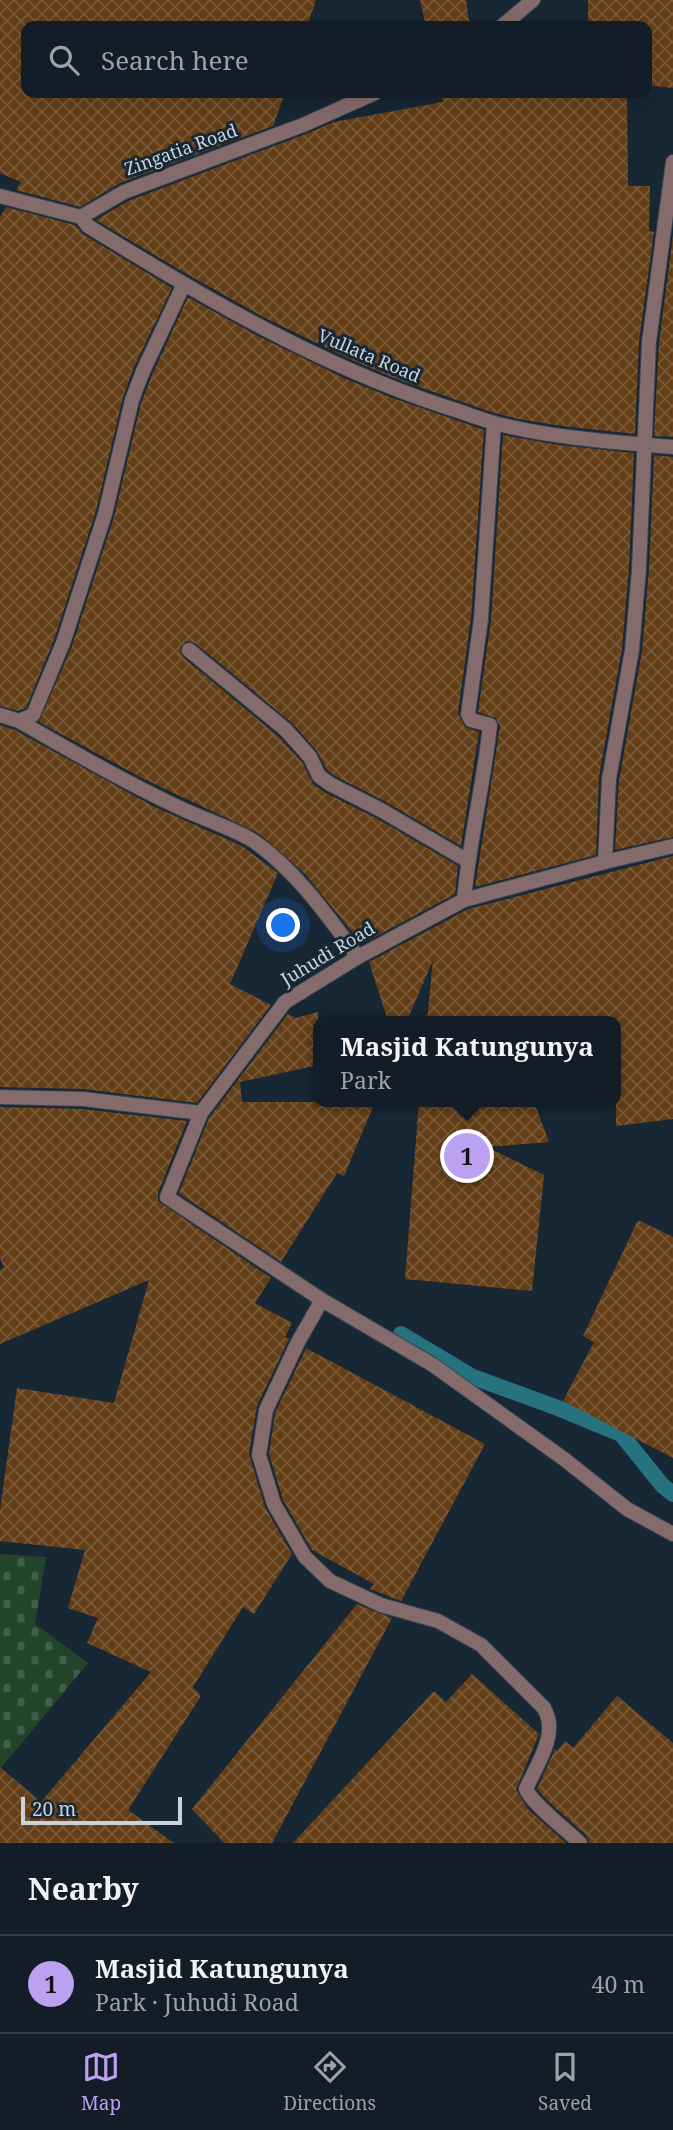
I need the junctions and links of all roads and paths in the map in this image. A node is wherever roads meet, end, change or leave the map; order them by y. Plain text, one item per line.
1 (533, 0) edge
2 (508, 21) edge
3 (364, 98) edge
4 (673, 162) edge
5 (0, 196) edge
6 (81, 217) junction
7 (183, 286) junction
8 (494, 423) junction
9 (644, 445) junction
10 (673, 447) edge
11 (189, 650) dead end
12 (0, 715) edge
13 (19, 721) junction
14 (673, 846) edge
15 (467, 861) junction
16 (605, 862) junction
17 (464, 900) junction
18 (358, 957) junction
19 (0, 1097) edge
20 (201, 1113) junction
21 (322, 1300) junction
22 (673, 1534) edge
23 (580, 1843) edge

1 - 2 street
3 - 6 street, Zingatia Road
4 - 9 street
5 - 6 street
6 - 7 street, Vullata Road
7 - 8 street, Vullata Road
7 - 13 street
8 - 9 street, Vullata Road
8 - 15 street
9 - 10 street, Vullata Road
9 - 16 street
11 - 15 street
12 - 13 street
13 - 18 street
14 - 16 street, Juhudi Road
15 - 17 street
16 - 17 street, Juhudi Road
17 - 18 street, Juhudi Road
18 - 20 street, Juhudi Road
19 - 20 street
20 - 21 street, Juhudi Road
21 - 22 street
21 - 23 street

